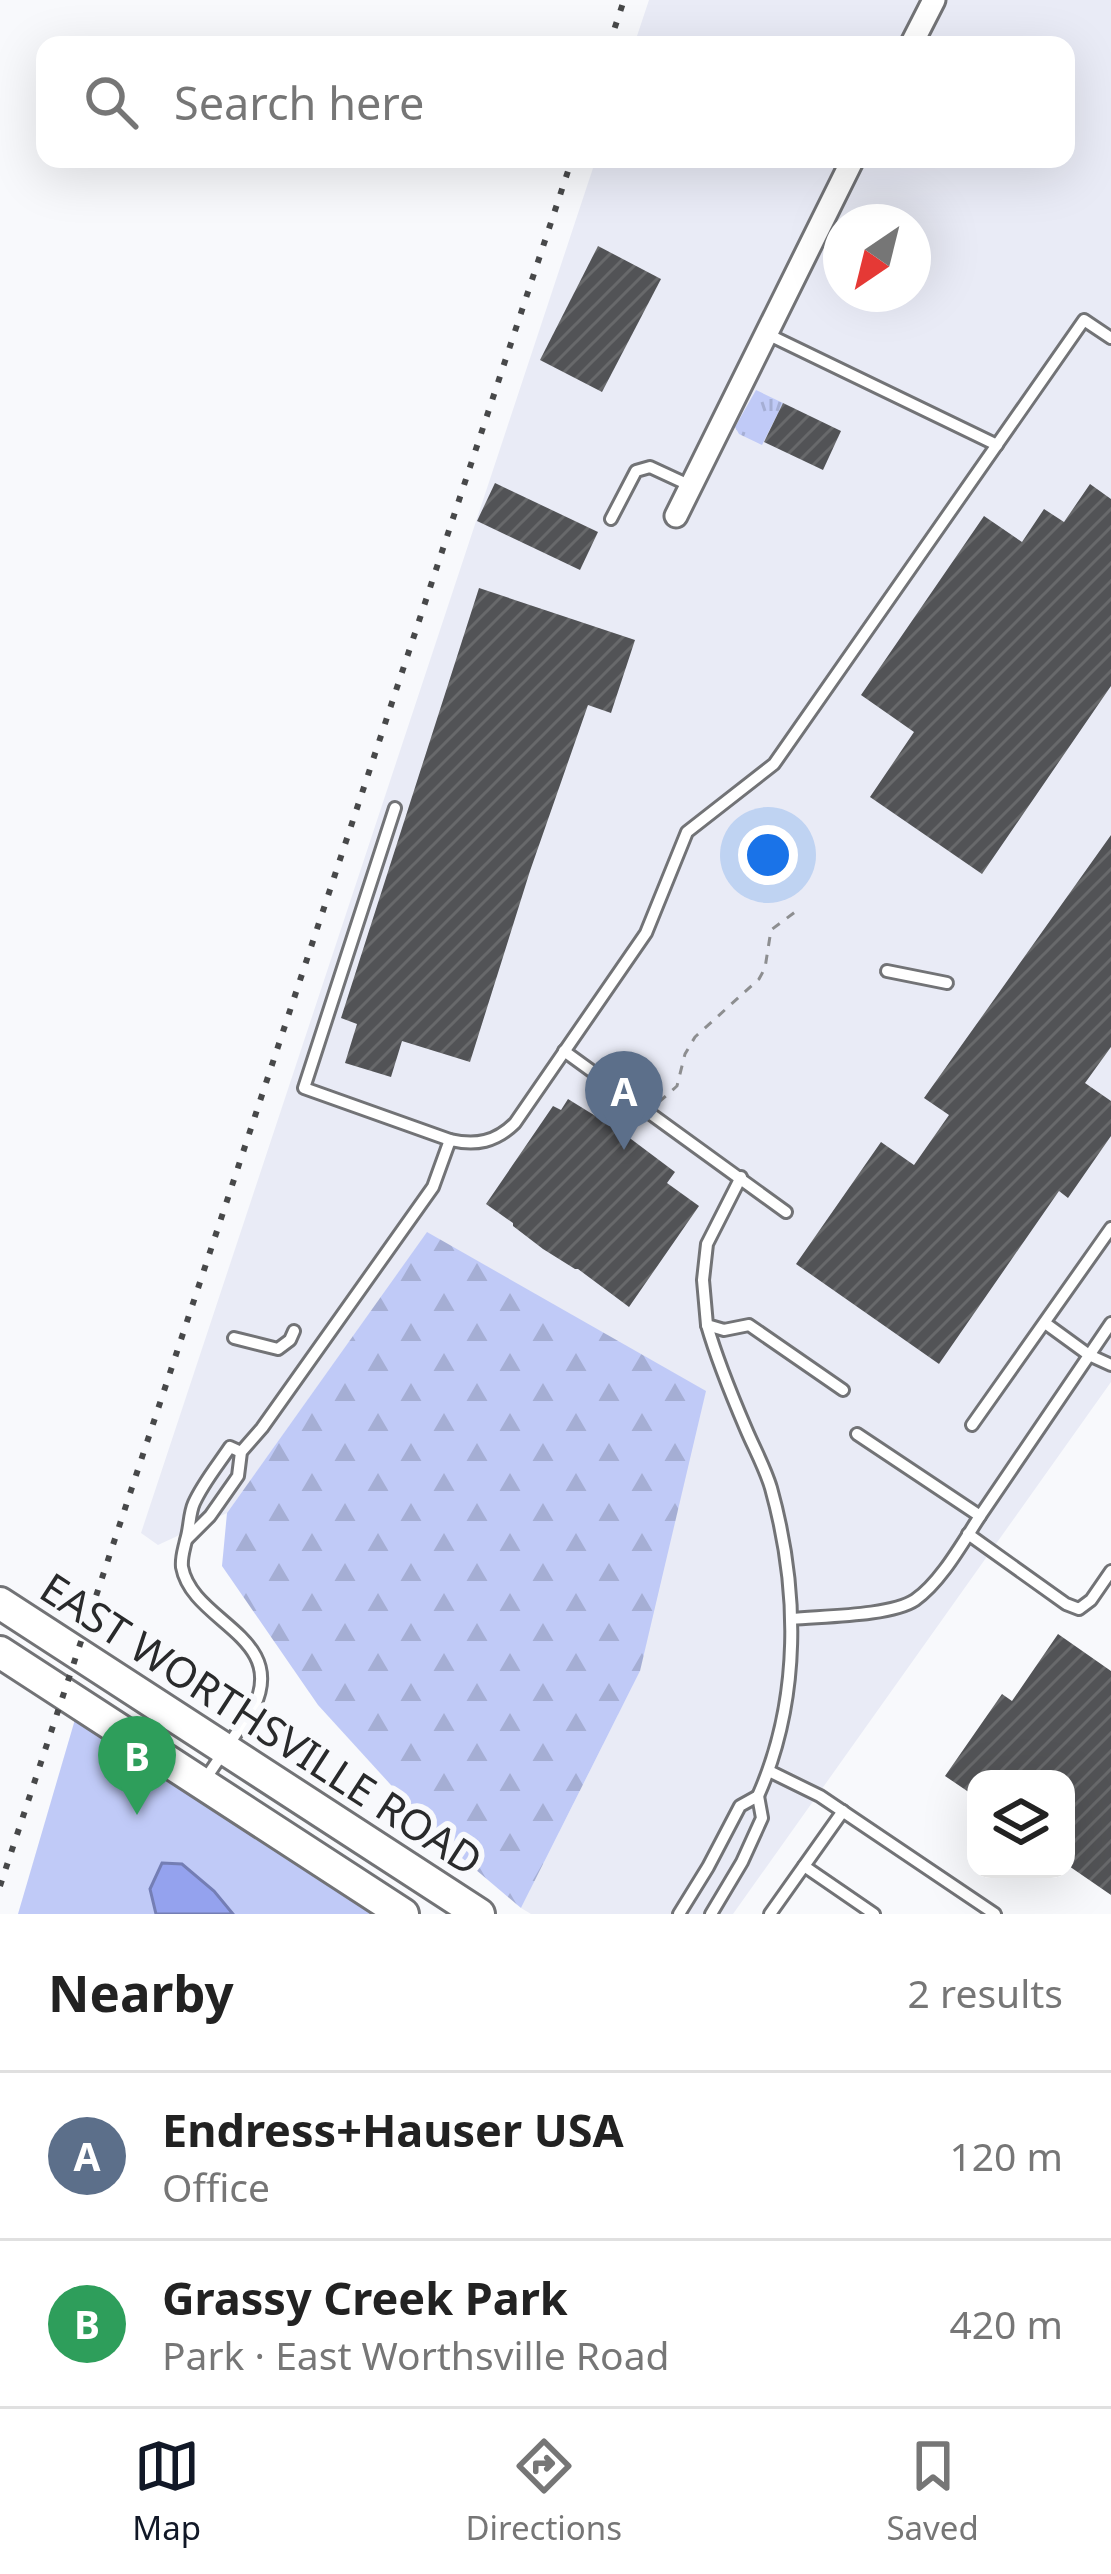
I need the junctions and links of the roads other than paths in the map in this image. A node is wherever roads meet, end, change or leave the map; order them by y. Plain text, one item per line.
1 (934, 0) edge
2 (916, 36) edge
3 (848, 168) edge
4 (765, 333) junction
5 (1111, 338) edge
6 (997, 446) junction
7 (691, 486) junction
8 (676, 517) dead end
9 (611, 519) dead end
10 (395, 808) dead end
11 (887, 971) dead end
12 (947, 983) dead end
13 (564, 1051) junction
14 (450, 1140) junction
15 (742, 1177) junction
16 (786, 1212) dead end
17 (1111, 1228) edge
18 (1045, 1323) junction
19 (1111, 1323) edge
20 (707, 1324) junction
21 (294, 1331) dead end
22 (234, 1339) dead end
23 (1089, 1355) junction
24 (1111, 1366) edge
25 (843, 1390) dead end
26 (972, 1425) dead end
27 (857, 1434) dead end
28 (236, 1450) junction
29 (980, 1516) junction
30 (968, 1534) junction
31 (187, 1539) junction
32 (1111, 1571) edge
33 (0, 1603) edge
34 (792, 1618) junction
35 (0, 1652) edge
36 (226, 1751) junction
37 (769, 1772) junction
38 (203, 1783) junction
39 (758, 1796) junction
40 (843, 1811) junction
41 (804, 1866) junction
42 (404, 1914) edge
43 (478, 1914) edge
44 (679, 1914) edge
45 (711, 1914) edge
46 (770, 1914) edge
47 (874, 1914) edge
48 (995, 1914) edge

1 - 2 street
3 - 4 street
4 - 6 lane
4 - 7 street
5 - 6 lane
6 - 13 lane
7 - 8 street
7 - 9 lane
10 - 14 lane
11 - 12 lane
13 - 14 lane
13 - 15 lane
14 - 28 lane
15 - 16 lane
15 - 20 lane
17 - 18 lane
18 - 23 lane
18 - 26 lane
19 - 23 lane
20 - 25 lane
20 - 34 lane
21 - 22 lane
23 - 24 lane
23 - 29 lane
27 - 29 lane
28 - 31 lane
28 - 31 lane
29 - 30 lane
30 - 32 lane
30 - 34 lane
31 - 36 lane
33 - 36 main road, EAST WORTHSVILLE ROAD
34 - 37 lane
35 - 38 main road, EAST WORTHSVILLE ROAD
36 - 38 lane
36 - 43 main road, EAST WORTHSVILLE ROAD
37 - 39 lane
37 - 40 lane
38 - 42 main road, EAST WORTHSVILLE ROAD
39 - 44 lane
39 - 45 lane
40 - 41 lane
40 - 48 lane
41 - 46 lane
41 - 47 lane

